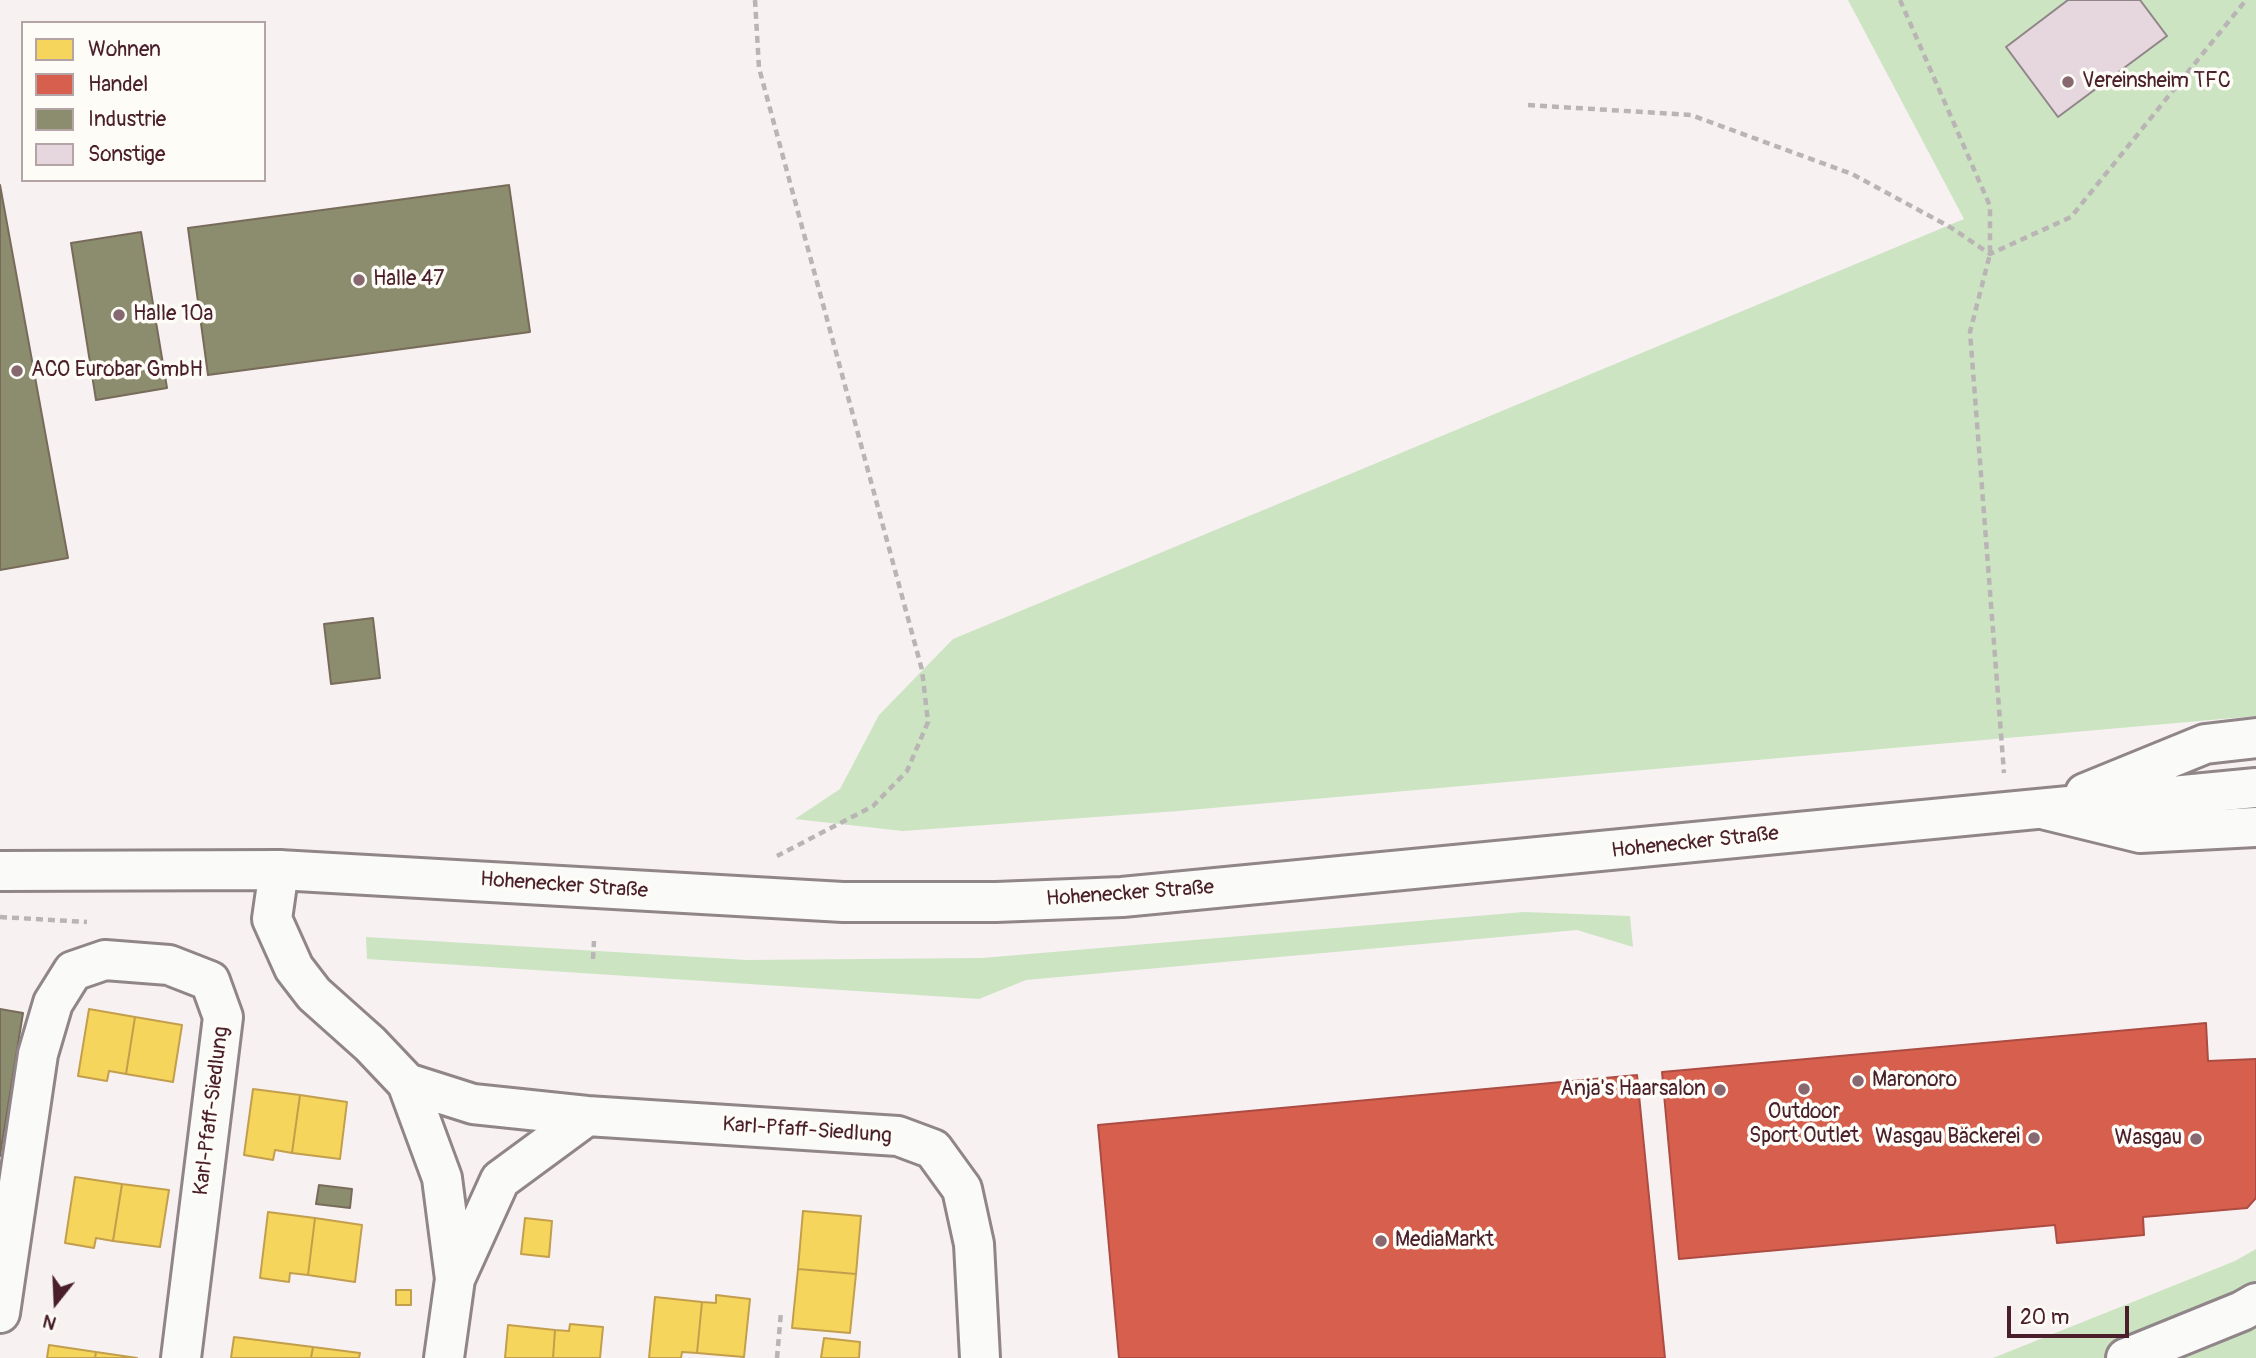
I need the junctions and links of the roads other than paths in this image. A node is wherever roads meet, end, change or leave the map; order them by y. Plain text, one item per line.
1 (2256, 738) edge
2 (2256, 788) edge
3 (2026, 811) junction
4 (2256, 827) edge
5 (279, 870) junction
6 (0, 871) edge
7 (407, 1083) junction
8 (587, 1116) junction
9 (455, 1279) junction
10 (2256, 1303) edge
11 (0, 1313) edge
12 (181, 1358) edge
13 (444, 1358) edge
14 (980, 1358) edge
15 (2126, 1358) edge

1 - 3 street
2 - 3 street, Hohenecker Straße
3 - 4 street
3 - 5 street, Hohenecker Straße
5 - 6 street, Hohenecker Straße
5 - 7 street, Karl-Pfaff-Siedlung
7 - 8 street, Karl-Pfaff-Siedlung
7 - 9 street, Karl-Pfaff-Siedlung
8 - 9 street, Karl-Pfaff-Siedlung
8 - 14 street, Karl-Pfaff-Siedlung
9 - 13 street, Karl-Pfaff-Siedlung
10 - 15 street
11 - 12 street, Karl-Pfaff-Siedlung

